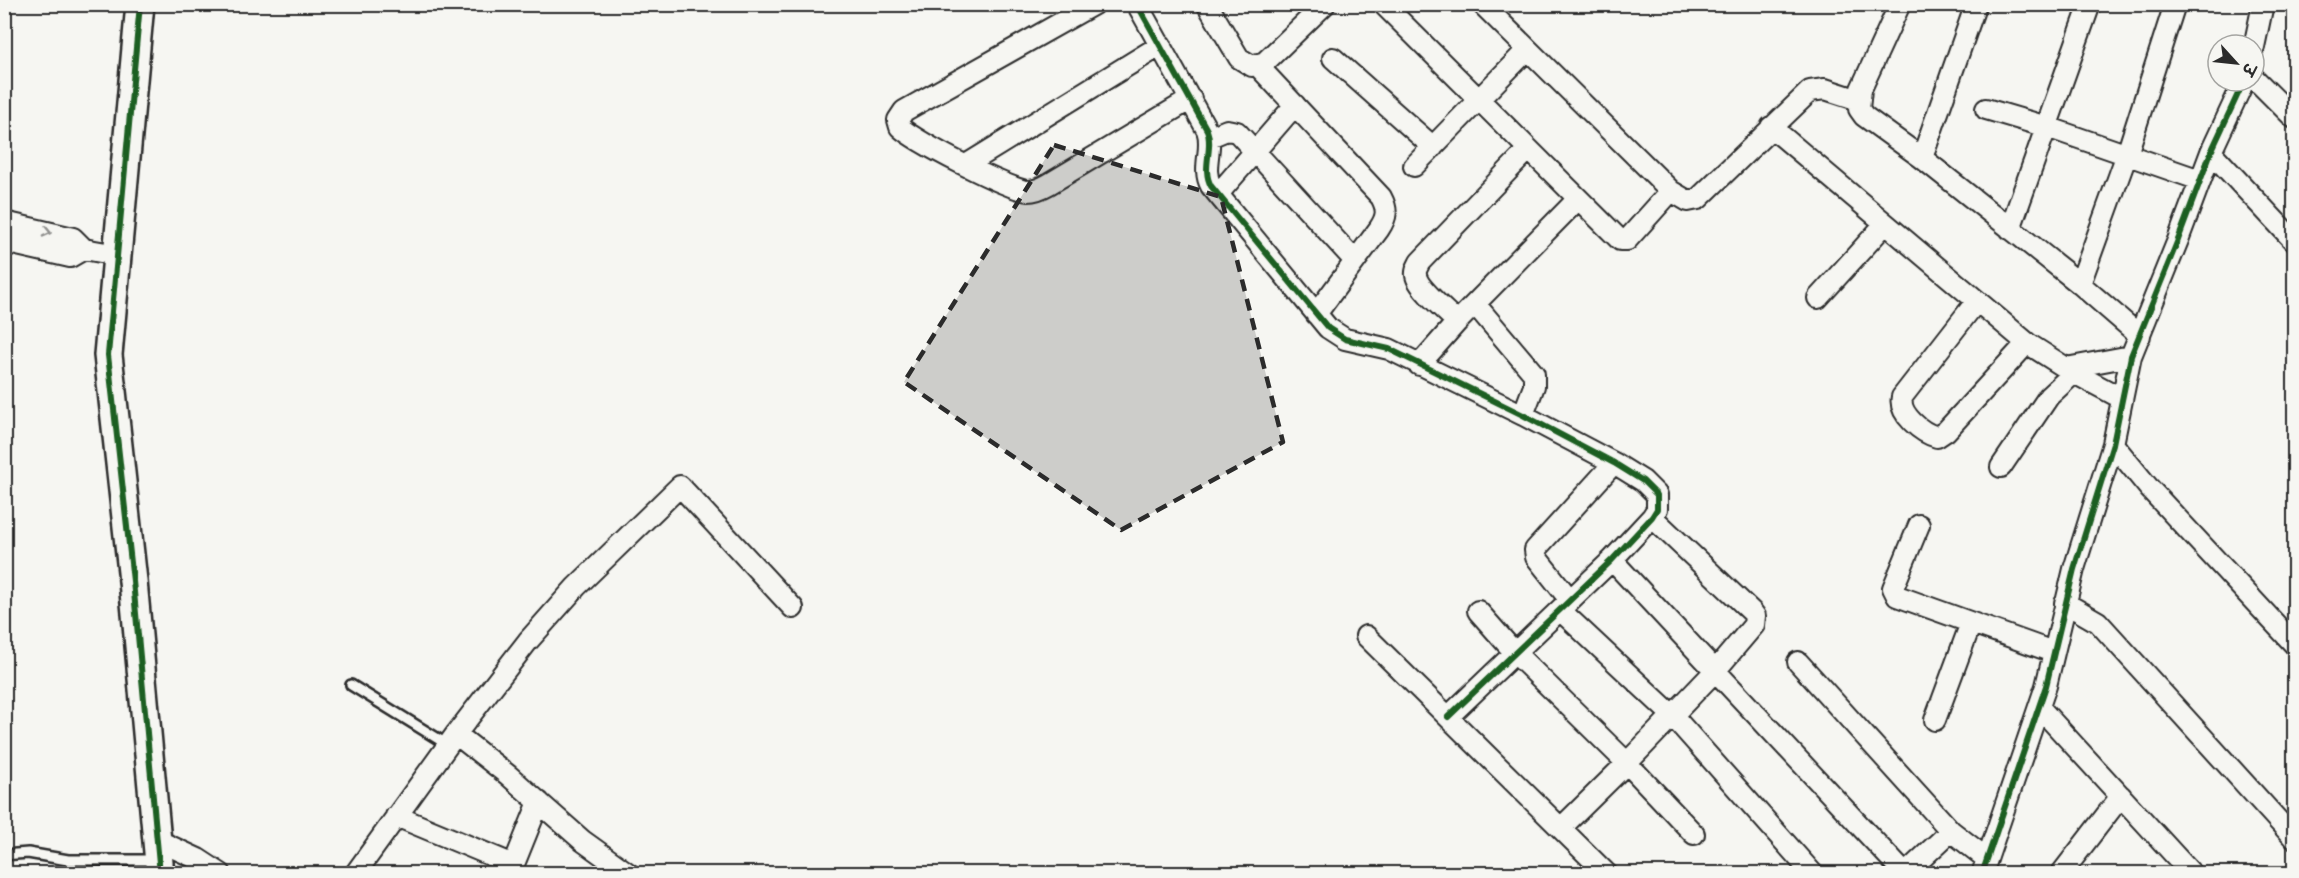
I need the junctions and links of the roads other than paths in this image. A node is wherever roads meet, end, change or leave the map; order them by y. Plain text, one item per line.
1 (140, 4) edge
2 (1094, 4) edge
3 (1137, 4) edge
4 (1207, 4) edge
5 (1482, 4) edge
6 (1900, 4) edge
7 (1976, 4) edge
8 (2090, 4) edge
9 (2175, 4) edge
10 (2263, 4) edge
11 (1324, 5) edge
12 (1385, 6) edge
13 (2257, 33) edge
14 (1161, 45) junction
15 (1527, 50) junction
16 (1333, 58) dead end
17 (1258, 66) junction
18 (2266, 90) edge
19 (2238, 93) edge
20 (1191, 99) junction
21 (1479, 100) junction
22 (1859, 100) junction
23 (1295, 105) junction
24 (1986, 109) dead end
25 (2295, 118) edge
26 (1771, 127) junction
27 (2047, 127) junction
28 (1210, 137) junction
29 (1433, 147) junction
30 (1254, 150) junction
31 (1528, 150) junction
32 (2211, 152) junction
33 (2127, 154) junction
34 (1922, 158) junction
35 (966, 165) junction
36 (1414, 166) dead end
37 (2200, 180) junction
38 (1671, 191) junction
39 (1218, 194) junction
40 (1578, 199) junction
41 (4, 222) edge
42 (1885, 224) junction
43 (2010, 229) junction
44 (2295, 241) edge
45 (4, 242) edge
46 (84, 249) junction
47 (117, 255) junction
48 (1355, 261) junction
49 (2080, 284) junction
50 (1818, 298) dead end
51 (1976, 302) junction
52 (1475, 304) junction
53 (1316, 314) junction
54 (1457, 322) junction
55 (2140, 336) junction
56 (2027, 343) junction
57 (2131, 356) junction
58 (1419, 365) junction
59 (2070, 371) junction
60 (2121, 398) junction
61 (1523, 415) junction
62 (2113, 444) junction
63 (1614, 463) junction
64 (2001, 466) dead end
65 (1652, 517) junction
66 (1919, 525) dead end
67 (1612, 560) junction
68 (2065, 603) junction
69 (1565, 605) junction
70 (792, 608) dead end
71 (1478, 611) dead end
72 (1971, 623) junction
73 (1366, 636) dead end
74 (2295, 644) edge
75 (2053, 652) junction
76 (1515, 653) junction
77 (1798, 662) dead end
78 (1715, 670) junction
79 (351, 685) dead end
80 (2039, 706) junction
81 (1672, 715) junction
82 (1448, 717) junction
83 (1935, 720) dead end
84 (452, 740) junction
85 (1627, 763) junction
86 (2121, 796) junction
87 (539, 802) junction
88 (396, 816) junction
89 (1561, 828) junction
90 (1951, 831) junction
91 (1694, 834) dead end
92 (2295, 838) edge
93 (4, 855) edge
94 (159, 858) edge
95 (1985, 866) edge
96 (512, 869) edge
97 (221, 873) edge
98 (355, 873) edge
99 (629, 873) edge
100 (1607, 873) edge
101 (1813, 873) edge
102 (2061, 873) edge
103 (2192, 873) edge

1 - 47 street
2 - 35 street
3 - 14 street
4 - 17 street
5 - 15 street
6 - 22 street
7 - 34 street
8 - 27 street
9 - 33 street
10 - 13 street
11 - 17 street
12 - 21 street
14 - 20 street
14 - 35 street
15 - 21 street
15 - 38 street
16 - 29 street
17 - 23 street
18 - 25 street
19 - 32 street
20 - 28 street
20 - 35 street
21 - 29 street
21 - 31 street
22 - 26 street
22 - 34 street
23 - 30 street
23 - 48 street
24 - 27 street
26 - 38 street
26 - 42 street
27 - 33 street
27 - 43 street
28 - 30 street
28 - 39 street
29 - 36 street
30 - 39 street
30 - 48 street
31 - 40 street
31 - 54 street
32 - 37 street
32 - 44 street
33 - 37 street
33 - 49 street
34 - 43 street
37 - 55 street
38 - 40 street
39 - 53 street
40 - 52 street
41 -> 46 street
42 - 50 street
42 - 51 street
43 - 49 street
45 - 46 street
46 - 47 street
47 - 94 street
48 - 53 street
49 - 55 street
51 - 56 street
51 - 56 street
52 - 54 street
52 - 61 street
53 - 58 street
54 - 58 street
55 - 57 street
56 - 59 street
57 - 59 street
57 - 60 street
58 - 61 street
59 - 60 street
59 - 64 street
60 - 62 street
61 - 63 street
62 - 68 street
62 - 74 street
63 - 65 street
63 - 69 street
65 - 67 street
65 - 78 street
66 - 72 street
67 - 69 street
67 - 78 street
68 - 75 street
68 - 92 street
69 - 76 street
69 - 81 street
70 - 84 street
71 - 76 street
72 - 75 street
72 - 83 street
73 - 82 street
75 - 80 street
76 - 82 street
76 - 85 street
77 - 90 street
78 - 81 street
78 - 90 street
79 - 84 lane
80 - 86 street
80 - 95 street
81 - 85 street
81 - 101 street
82 - 89 street
84 - 87 street
84 - 88 street
85 - 89 street
85 - 91 street
86 - 102 street
86 - 103 street
87 - 96 street
87 - 99 street
88 - 96 street
88 - 98 street
89 - 100 street
90 - 95 street
93 - 94 lane
94 - 97 street

